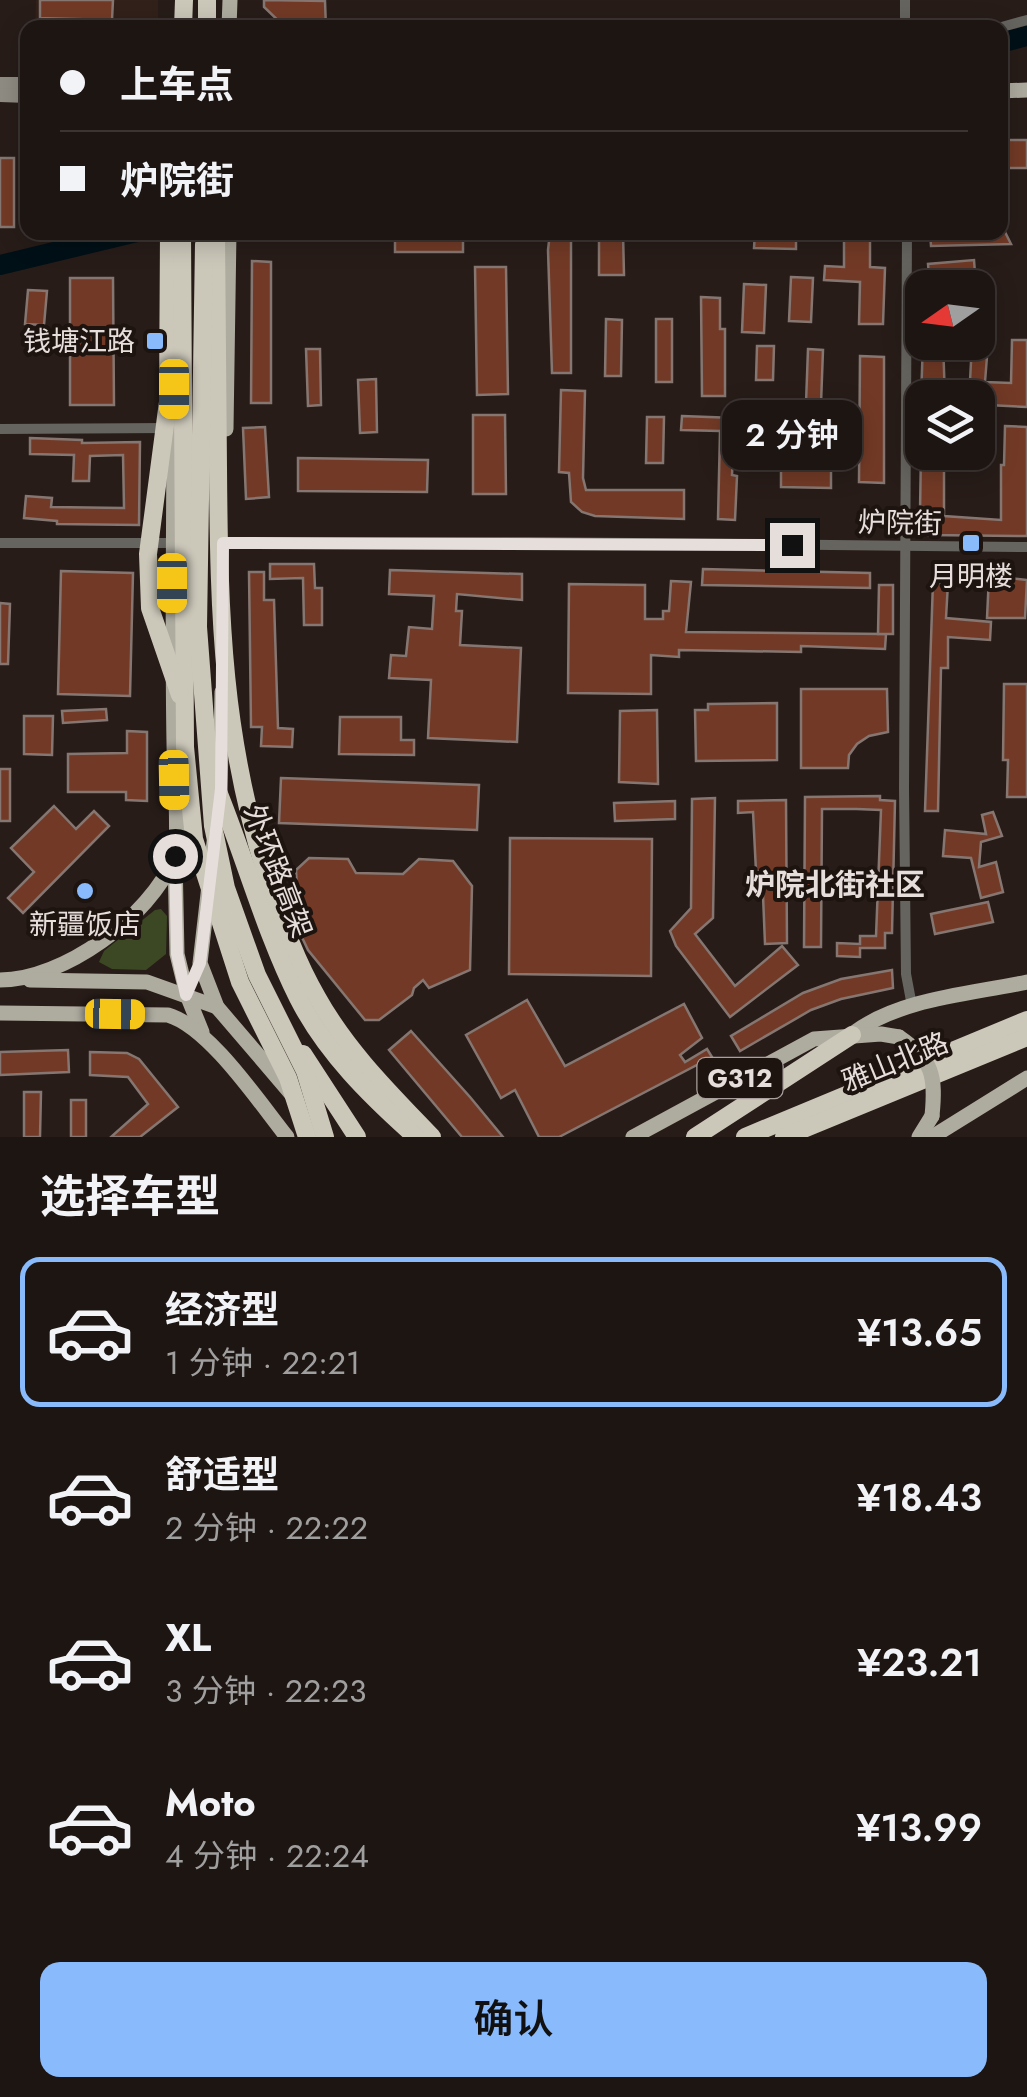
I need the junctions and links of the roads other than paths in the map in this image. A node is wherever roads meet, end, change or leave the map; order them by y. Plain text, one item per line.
1 (175, 240) edge
2 (175, 240) edge
3 (175, 240) edge
4 (204, 240) edge
5 (216, 240) edge
6 (229, 240) edge
7 (907, 240) edge
8 (174, 428) junction
9 (0, 429) edge
10 (0, 543) edge
11 (172, 543) junction
12 (223, 543) junction
13 (904, 546) junction
14 (1027, 547) edge
15 (175, 856) junction
16 (200, 963) junction
17 (257, 974) junction
18 (0, 980) edge
19 (20, 980) junction
20 (1027, 982) edge
21 (186, 995) junction
22 (912, 1006) junction
23 (217, 1007) junction
24 (0, 1013) edge
25 (161, 1015) junction
26 (1027, 1020) edge
27 (852, 1034) junction
28 (204, 1036) junction
29 (1027, 1037) edge
30 (1027, 1078) edge
31 (287, 1137) edge
32 (308, 1137) edge
33 (327, 1137) edge
34 (358, 1137) edge
35 (416, 1137) edge
36 (432, 1137) edge
37 (633, 1137) edge
38 (695, 1137) edge
39 (745, 1137) edge
40 (784, 1137) edge
41 (919, 1137) edge
42 (932, 1137) edge

1 - 8 main road
2 - 32 highway, bridge
3 - 35 highway, 外环路高架, bridge
4 - 17 highway, bridge
5 - 36 highway, 外环路高架, bridge
6 - 12 main road
7 - 13 street
8 - 9 street
8 - 11 main road
10 - 11 street, 炉院街
11 - 12 street, 炉院街
11 - 15 main road
12 - 13 street, 炉院街
12 - 16 main road
13 - 14 street, 炉院街
13 - 22 street
15 - 19 main road
15 - 21 main road
16 - 21 main road
16 - 23 main road
17 - 33 highway, bridge
17 - 34 highway, bridge
18 - 19 main road
19 - 21 main road
20 - 22 main road, 雅山北路 / G312
21 - 23 main road
21 - 25 main road
21 - 28 main road
22 - 27 main road, 雅山北路 / G312
23 - 33 main road
24 - 25 main road
25 - 28 main road
26 - 39 highway
27 - 37 main road, G312
27 - 38 highway
27 - 41 main road, bridge
28 - 31 main road
29 - 40 highway, 雅山北路
30 - 42 main road

